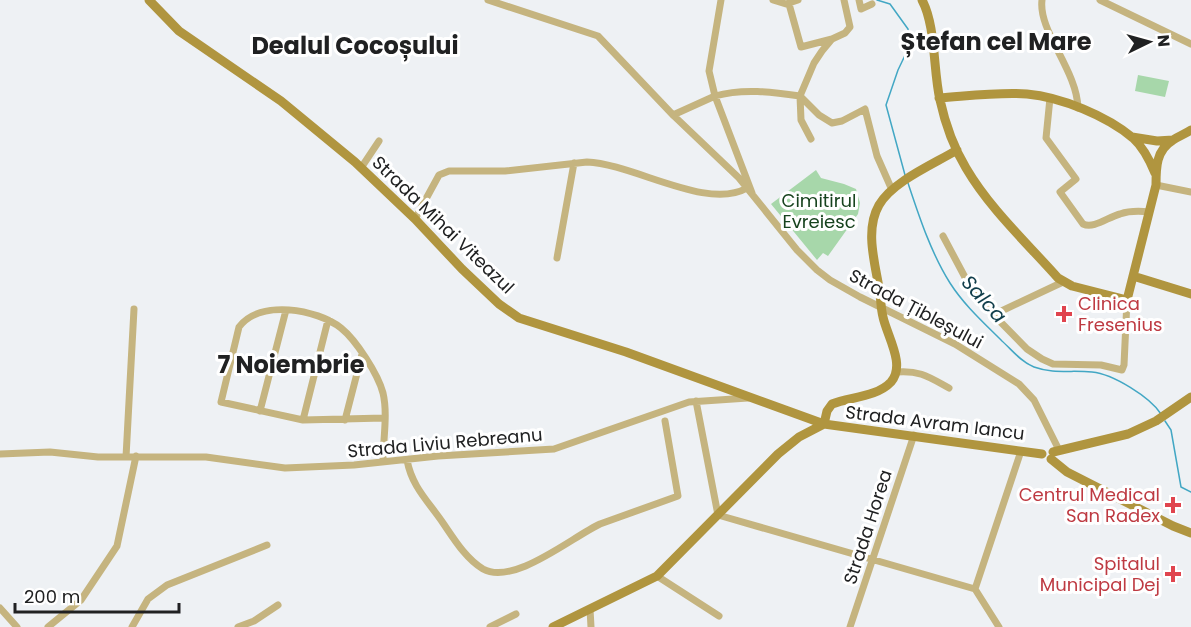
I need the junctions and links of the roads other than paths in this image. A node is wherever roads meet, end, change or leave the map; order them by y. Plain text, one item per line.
1 (149, 0) edge
2 (488, 0) edge
3 (721, 0) edge
4 (773, 0) edge
5 (798, 0) edge
6 (859, 0) edge
7 (922, 0) edge
8 (1042, 0) edge
9 (1100, 0) edge
10 (846, 1) edge
11 (789, 4) junction
12 (872, 4) dead end
13 (832, 39) junction
14 (1191, 44) edge
15 (715, 96) junction
16 (800, 96) junction
17 (939, 98) junction
18 (1050, 99) junction
19 (1078, 108) junction
20 (673, 115) junction
21 (1191, 130) edge
22 (1132, 137) junction
23 (811, 140) dead end
24 (1173, 140) junction
25 (379, 141) dead end
26 (957, 150) junction
27 (574, 163) junction
28 (361, 168) junction
29 (1155, 173) junction
30 (1156, 185) junction
31 (747, 188) junction
32 (896, 188) junction
33 (1191, 192) edge
34 (753, 195) junction
35 (1149, 212) junction
36 (415, 219) junction
37 (943, 236) dead end
38 (557, 258) dead end
39 (1133, 276) junction
40 (1063, 282) junction
41 (1191, 294) edge
42 (1127, 300) junction
43 (881, 308) junction
44 (134, 309) dead end
45 (286, 310) junction
46 (993, 315) junction
47 (328, 320) junction
48 (362, 354) junction
49 (896, 372) junction
50 (949, 388) dead end
51 (751, 398) junction
52 (1191, 398) edge
53 (696, 401) junction
54 (260, 411) junction
55 (384, 418) junction
56 (303, 420) junction
57 (345, 420) junction
58 (665, 421) dead end
59 (824, 424) junction
60 (914, 435) junction
61 (1021, 451) junction
62 (1054, 453) junction
63 (0, 454) edge
64 (136, 456) junction
65 (126, 457) junction
66 (407, 460) junction
67 (383, 462) junction
68 (718, 515) junction
69 (1191, 533) edge
70 (267, 545) dead end
71 (872, 560) junction
72 (657, 576) junction
73 (975, 590) junction
74 (278, 605) dead end
75 (590, 609) junction
76 (2, 612) edge
77 (516, 614) dead end
78 (719, 616) dead end
79 (17, 627) edge
80 (48, 627) edge
81 (132, 627) edge
82 (238, 627) edge
83 (490, 627) edge
84 (553, 627) edge
85 (591, 627) edge
86 (850, 627) edge
87 (999, 627) edge

1 - 28 main road, Strada Mihai Viteazul
2 - 20 street, Strada Țibleșului
3 - 15 street, Strada Țibleșului
4 - 11 street
5 - 11 street
6 - 12 street
7 - 17 main road
8 - 19 street
9 - 14 street
10 - 13 street
11 - 13 street
13 - 16 street
15 - 16 street
15 - 20 street
15 - 34 street, Strada Țibleșului
16 - 23 street
16 - 32 street
17 - 18 main road
17 - 26 main road
18 - 19 main road
18 - 35 street
19 - 22 main road
20 - 31 street, Strada Țibleșului
21 - 24 main road
22 - 24 main road
22 - 29 main road
24 - 29 main road
25 - 28 street
26 - 32 main road
26 - 40 main road
27 - 31 street
27 - 36 street
27 - 38 street
28 - 36 main road, Strada Mihai Viteazul
29 - 30 main road
30 - 33 street
30 - 35 main road
31 - 34 street, Strada Țibleșului
32 - 43 main road
34 - 43 street, Strada Țibleșului
35 - 39 main road
36 - 51 main road, Strada Mihai Viteazul
37 - 46 street
39 - 41 main road
39 - 42 main road
40 - 42 main road
40 - 46 street
42 - 46 street
43 - 49 main road
43 - 62 street, Strada Țibleșului
44 - 65 street
45 - 47 street
45 - 54 street
45 - 54 street
47 - 48 street
47 - 56 street
48 - 55 street
48 - 57 street
49 - 50 street
49 - 59 main road
51 - 53 street, Strada Liviu Rebreanu
51 - 59 main road, Strada Mihai Viteazul
52 - 62 main road
53 - 66 street, Strada Liviu Rebreanu
53 - 68 street
54 - 56 street
55 - 57 street
55 - 67 street
56 - 57 street
58 - 66 street
59 - 60 main road, Strada Avram Iancu
59 - 68 main road
60 - 61 main road, Strada Avram Iancu
60 - 71 street, Strada Horea
61 - 62 main road, Strada Avram Iancu
61 - 73 street
62 - 69 main road, Strada Avram Iancu
63 - 65 street, Strada Liviu Rebreanu
64 - 65 street, Strada Liviu Rebreanu
64 - 67 street, Strada Liviu Rebreanu
64 - 80 street
66 - 67 street, Strada Liviu Rebreanu
68 - 71 street
68 - 72 main road
70 - 81 street
71 - 73 street
71 - 86 street, Strada Horea
72 - 75 main road
72 - 78 street
73 - 87 street
74 - 82 street
75 - 84 main road
75 - 85 street
76 - 79 street
77 - 83 street

